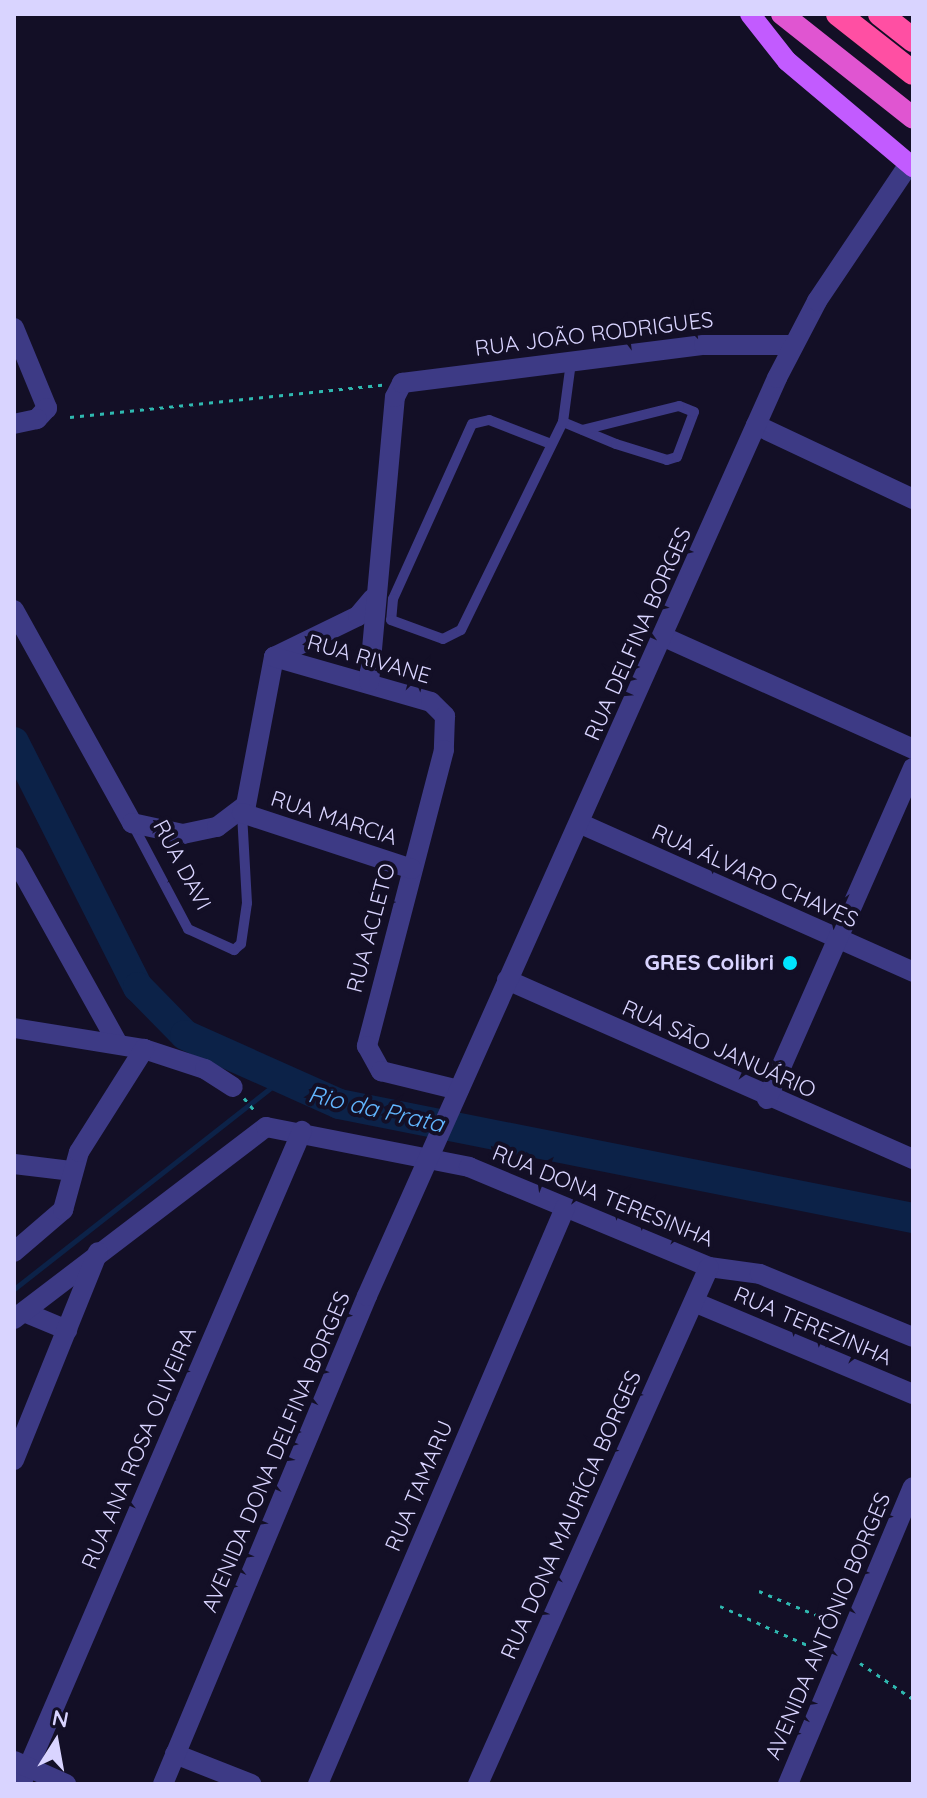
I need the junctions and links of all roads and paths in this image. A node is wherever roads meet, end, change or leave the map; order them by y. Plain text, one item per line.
1 (750, 14) edge
2 (782, 14) edge
3 (838, 14) edge
4 (880, 14) edge
5 (913, 40) edge
6 (913, 73) edge
7 (913, 118) edge
8 (911, 165) edge
9 (14, 328) edge
10 (793, 345) junction
11 (571, 362) junction
12 (402, 383) junction
13 (70, 417) dead end
14 (563, 422) junction
15 (14, 424) edge
16 (756, 425) junction
17 (583, 430) junction
18 (551, 444) junction
19 (913, 499) edge
20 (373, 598) junction
21 (14, 610) edge
22 (664, 637) junction
23 (274, 657) junction
24 (369, 682) junction
25 (445, 716) joint
26 (913, 749) edge
27 (913, 768) edge
28 (242, 813) junction
29 (132, 823) junction
30 (579, 823) junction
31 (14, 857) edge
32 (412, 869) junction
33 (23, 893) edge
34 (837, 940) junction
35 (913, 972) edge
36 (507, 980) junction
37 (14, 1028) edge
38 (117, 1042) junction
39 (144, 1049) junction
40 (238, 1092) joint
41 (456, 1097) junction
42 (767, 1099) junction
43 (262, 1121) junction
44 (302, 1131) junction
45 (434, 1149) junction
46 (913, 1159) edge
47 (14, 1164) edge
48 (71, 1171) junction
49 (565, 1208) junction
50 (98, 1251) junction
51 (14, 1252) edge
52 (709, 1267) junction
53 (694, 1302) junction
54 (19, 1316) edge
55 (67, 1330) junction
56 (913, 1337) edge
57 (913, 1394) edge
58 (14, 1460) edge
59 (913, 1487) edge
60 (759, 1591) dead end
61 (720, 1606) dead end
62 (852, 1630) junction
63 (841, 1656) junction
64 (913, 1699) edge
65 (175, 1754) junction
66 (21, 1771) edge
67 (66, 1784) edge
68 (163, 1784) edge
69 (251, 1784) edge
70 (318, 1784) edge
71 (478, 1784) edge
72 (788, 1784) edge

1 - 8 main road
2 - 7 highway
3 - 6 highway
4 - 5 highway
8 - 10 street, RUA DELFINA BORGES
9 - 15 street
10 - 11 street, RUA JOÃO RODRIGUES
10 - 16 street, RUA DELFINA BORGES
11 - 12 street, RUA JOÃO RODRIGUES
11 - 14 lane
12 - 13 path
12 - 20 street
14 - 17 lane
14 - 18 lane
16 - 19 street
16 - 22 street, RUA DELFINA BORGES
17 - 17 lane
18 - 18 lane
20 - 23 street
20 - 24 street
21 - 29 street, RUA DAVI
22 - 26 street
22 - 30 street, RUA DELFINA BORGES
23 - 24 street, RUA RIVANE
23 - 28 street, RUA DAVI
24 - 25 street, RUA RIVANE
25 - 32 street, RUA ACLETO
27 - 34 street
28 - 29 street, RUA DAVI
28 - 29 lane, RUA DAVI
28 - 32 street, RUA MARCIA
30 - 34 street, RUA ÁLVARO CHAVES
30 - 36 street, RUA DELFINA BORGES
31 - 33 street
32 - 41 street, RUA ACLETO
33 - 38 street
34 - 35 street, RUA ÁLVARO CHAVES
34 - 42 street
36 - 41 street, RUA DELFINA BORGES
36 - 42 street, RUA SĀO JANUÁRIO
37 - 38 street
38 - 39 street
39 - 40 street
39 - 48 street
40 - 43 path
41 - 45 street, RUA DELFINA BORGES
42 - 46 street, RUA SĀO JANUÁRIO
43 - 44 street, RUA DONA TERESINHA
43 - 50 street
44 - 45 street, RUA DONA TERESINHA
44 - 66 street, RUA ANA ROSA OLIVEIRA
45 - 49 street, RUA DONA TERESINHA
45 - 65 street, AVENIDA DONA DELFINA BORGES
47 - 48 street
48 - 51 street
49 - 52 street, RUA DONA TERESINHA
49 - 70 street, RUA TAMARU
50 - 54 street
50 - 55 street
52 - 53 street, RUA DONA MAURÍCIA BORGES
52 - 56 street, RUA DONA TERESINHA
53 - 57 street, RUA TEREZINHA
53 - 71 street, RUA DONA MAURÍCIA BORGES
54 - 55 street
55 - 58 street
59 - 62 street, AVENIDA ANTÔNIO BORGES
60 - 62 path
61 - 63 path
62 - 63 street, AVENIDA ANTÔNIO BORGES
63 - 64 path
63 - 72 street, AVENIDA ANTÔNIO BORGES
65 - 68 street, AVENIDA DONA DELFINA BORGES
65 - 69 street
66 - 67 street

